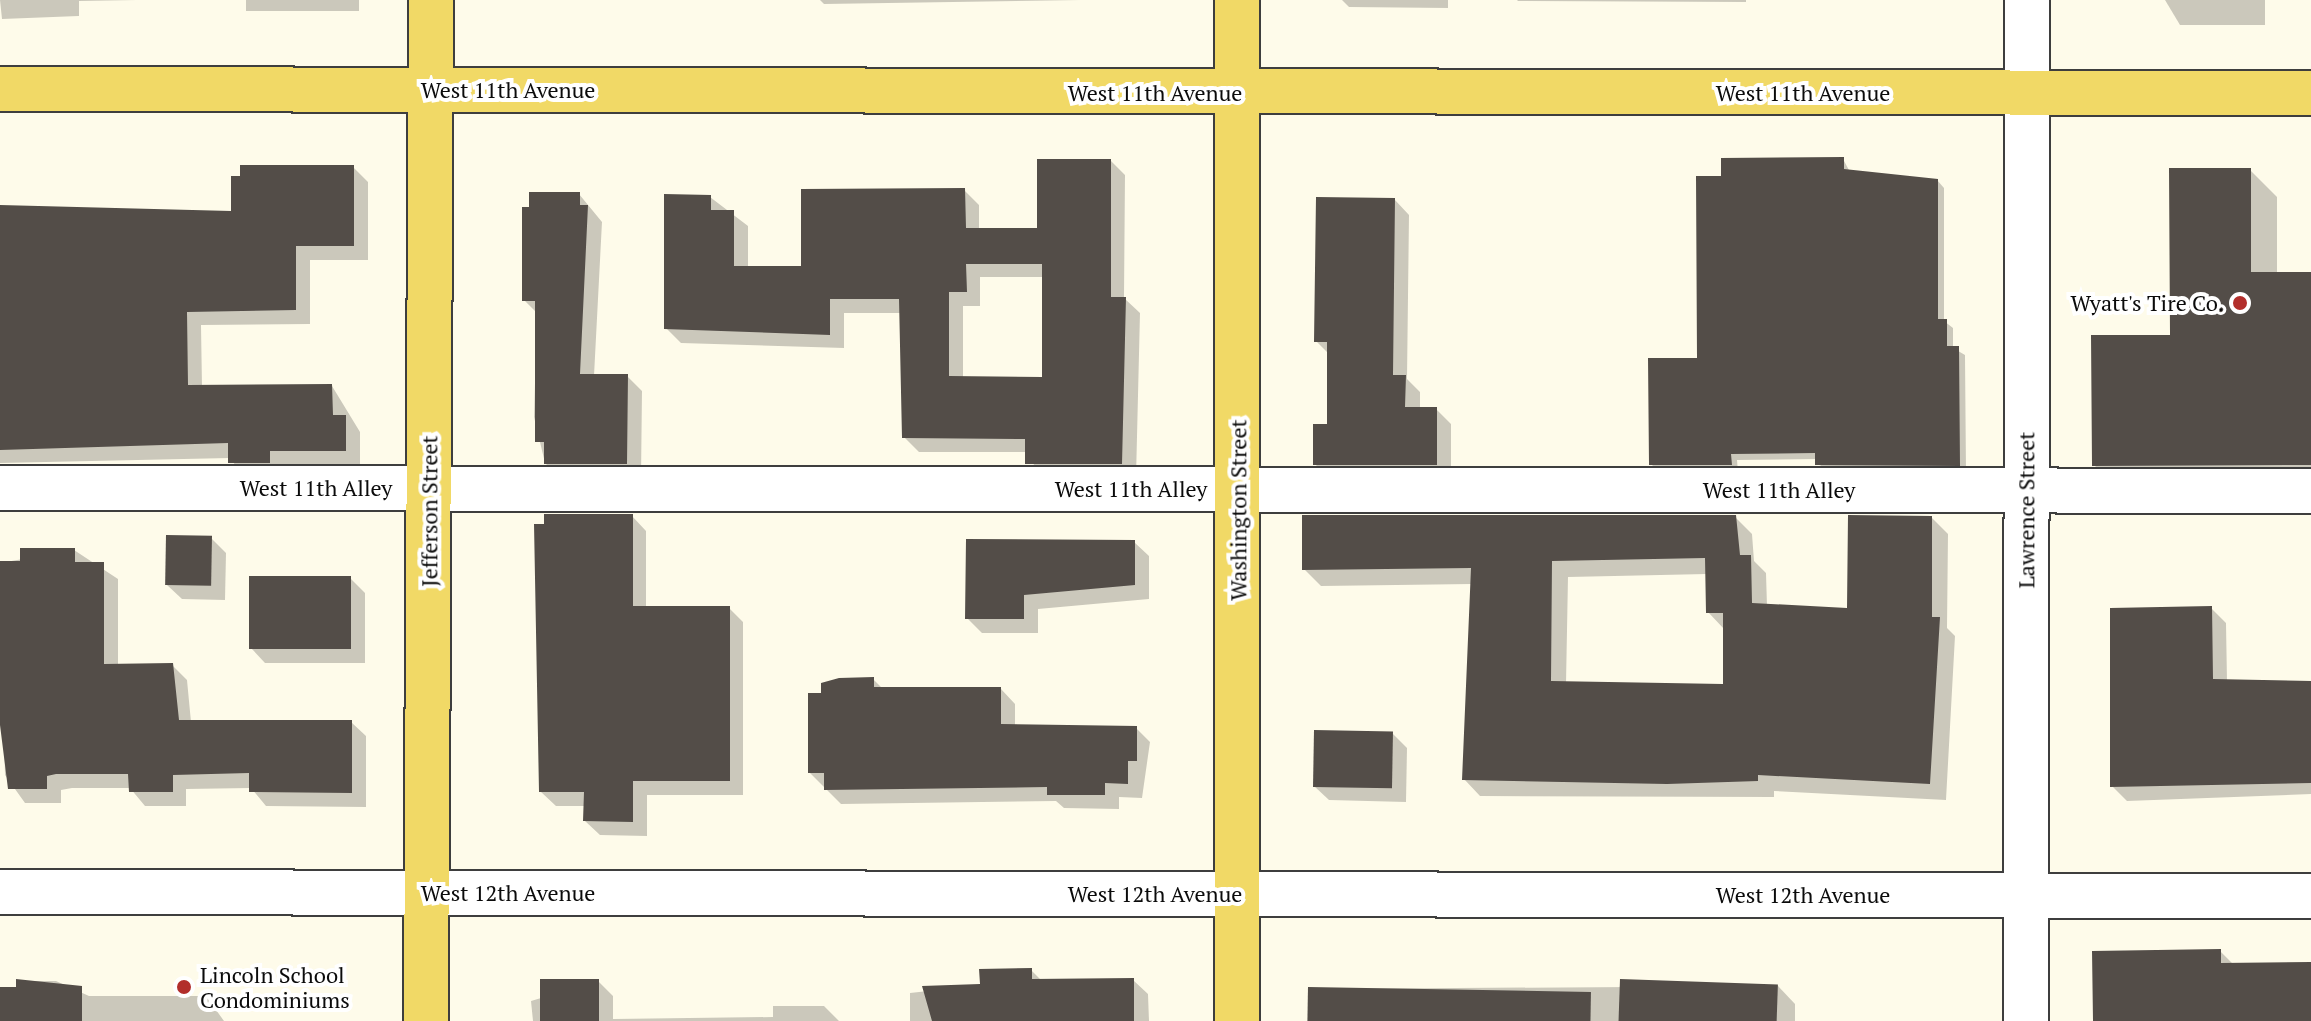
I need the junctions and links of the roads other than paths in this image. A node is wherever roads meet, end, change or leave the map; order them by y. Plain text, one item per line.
1 (431, 0) edge
2 (1237, 0) edge
3 (2027, 0) edge
4 (0, 89) edge
5 (431, 90) junction
6 (1235, 93) junction
7 (2027, 93) junction
8 (2311, 93) edge
9 (0, 488) edge
10 (430, 489) junction
11 (1239, 489) junction
12 (2026, 491) junction
13 (2311, 491) edge
14 (0, 892) edge
15 (427, 893) junction
16 (1237, 894) junction
17 (2026, 896) junction
18 (2311, 896) edge
19 (426, 1021) edge
20 (1237, 1021) edge
21 (2026, 1021) edge

1 - 5 main road, Jefferson Street
2 - 6 main road, Washington Street
3 - 7 street, Lawrence Street
4 - 5 main road, West 11th Avenue
5 - 6 main road, West 11th Avenue
5 - 10 main road, Jefferson Street
6 - 7 main road, West 11th Avenue
6 - 11 main road, Washington Street
7 - 8 main road, West 11th Avenue
7 - 12 street, Lawrence Street
9 - 10 street, West 11th Alley
10 - 11 street, West 11th Alley
10 - 15 main road, Jefferson Street
11 - 12 street, West 11th Alley
11 - 16 main road, Washington Street
12 - 13 street, West 11th Alley
12 - 17 street, Lawrence Street
14 - 15 street, West 12th Avenue
15 - 16 street, West 12th Avenue
15 - 19 main road, Jefferson Street
16 - 17 street, West 12th Avenue
16 - 20 main road, Washington Street
17 - 18 street, West 12th Avenue
17 - 21 street, Lawrence Street

